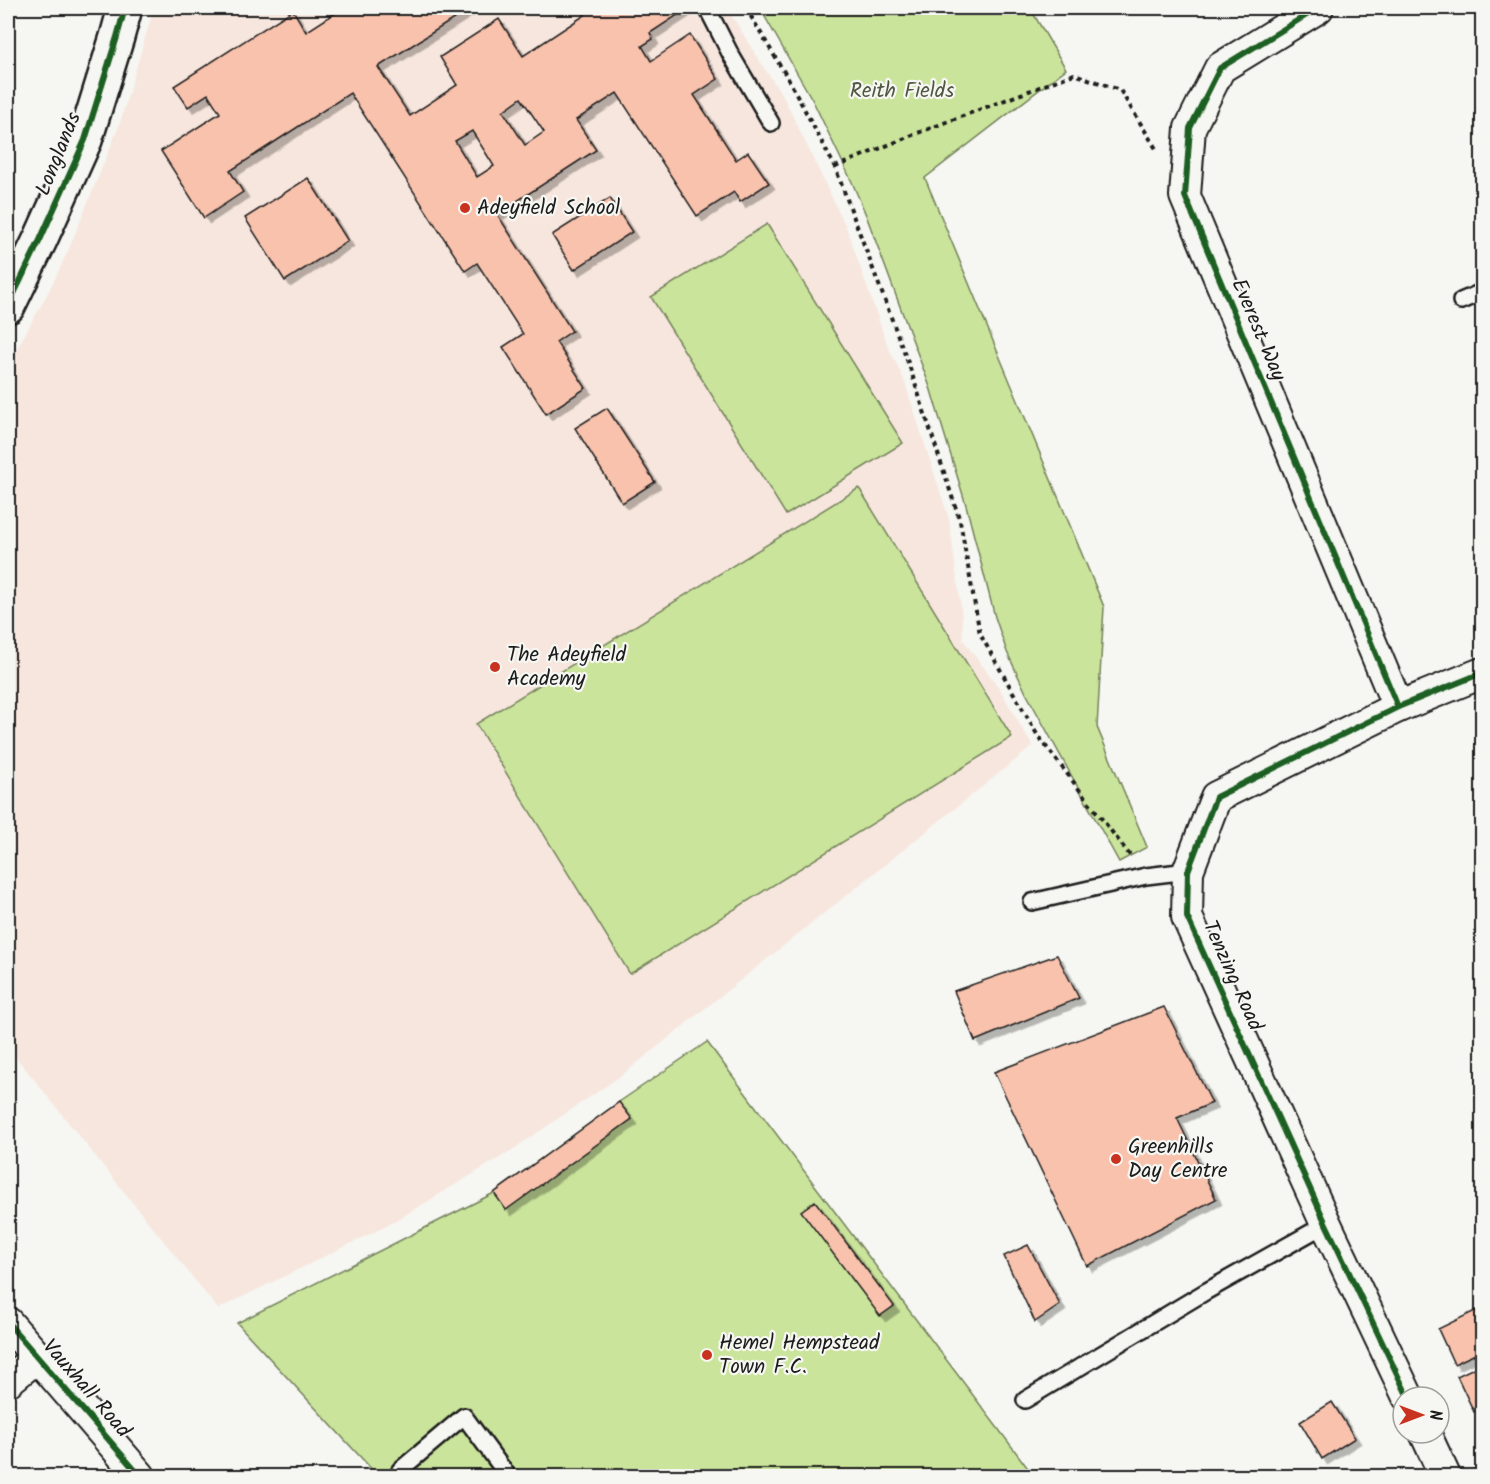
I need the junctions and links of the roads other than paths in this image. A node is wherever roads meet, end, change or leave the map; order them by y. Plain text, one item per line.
1 (125, 8) edge
2 (707, 8) edge
3 (1318, 8) edge
4 (771, 123) dead end
5 (1482, 292) edge
6 (1461, 301) dead end
7 (8, 306) edge
8 (1482, 673) edge
9 (1398, 707) junction
10 (1188, 871) junction
11 (1032, 902) dead end
12 (1326, 1224) junction
13 (8, 1323) edge
14 (37, 1357) junction
15 (8, 1381) edge
16 (1402, 1385) edge
17 (1025, 1400) dead end
18 (1431, 1445) edge
19 (140, 1476) edge
20 (405, 1476) edge
21 (508, 1476) edge
22 (1445, 1476) edge

1 - 7 street, Longlands
2 - 4 lane
3 - 9 street, Everest Way
5 - 6 lane
8 - 9 street, Tenzing Road
9 - 10 street, Tenzing Road
10 - 11 lane
10 - 12 street, Tenzing Road
12 - 16 street, Tenzing Road
12 - 17 lane
13 - 14 street, Vauxhall Road
14 - 15 street
14 - 19 street, Vauxhall Road
18 - 22 street
20 - 21 lane

